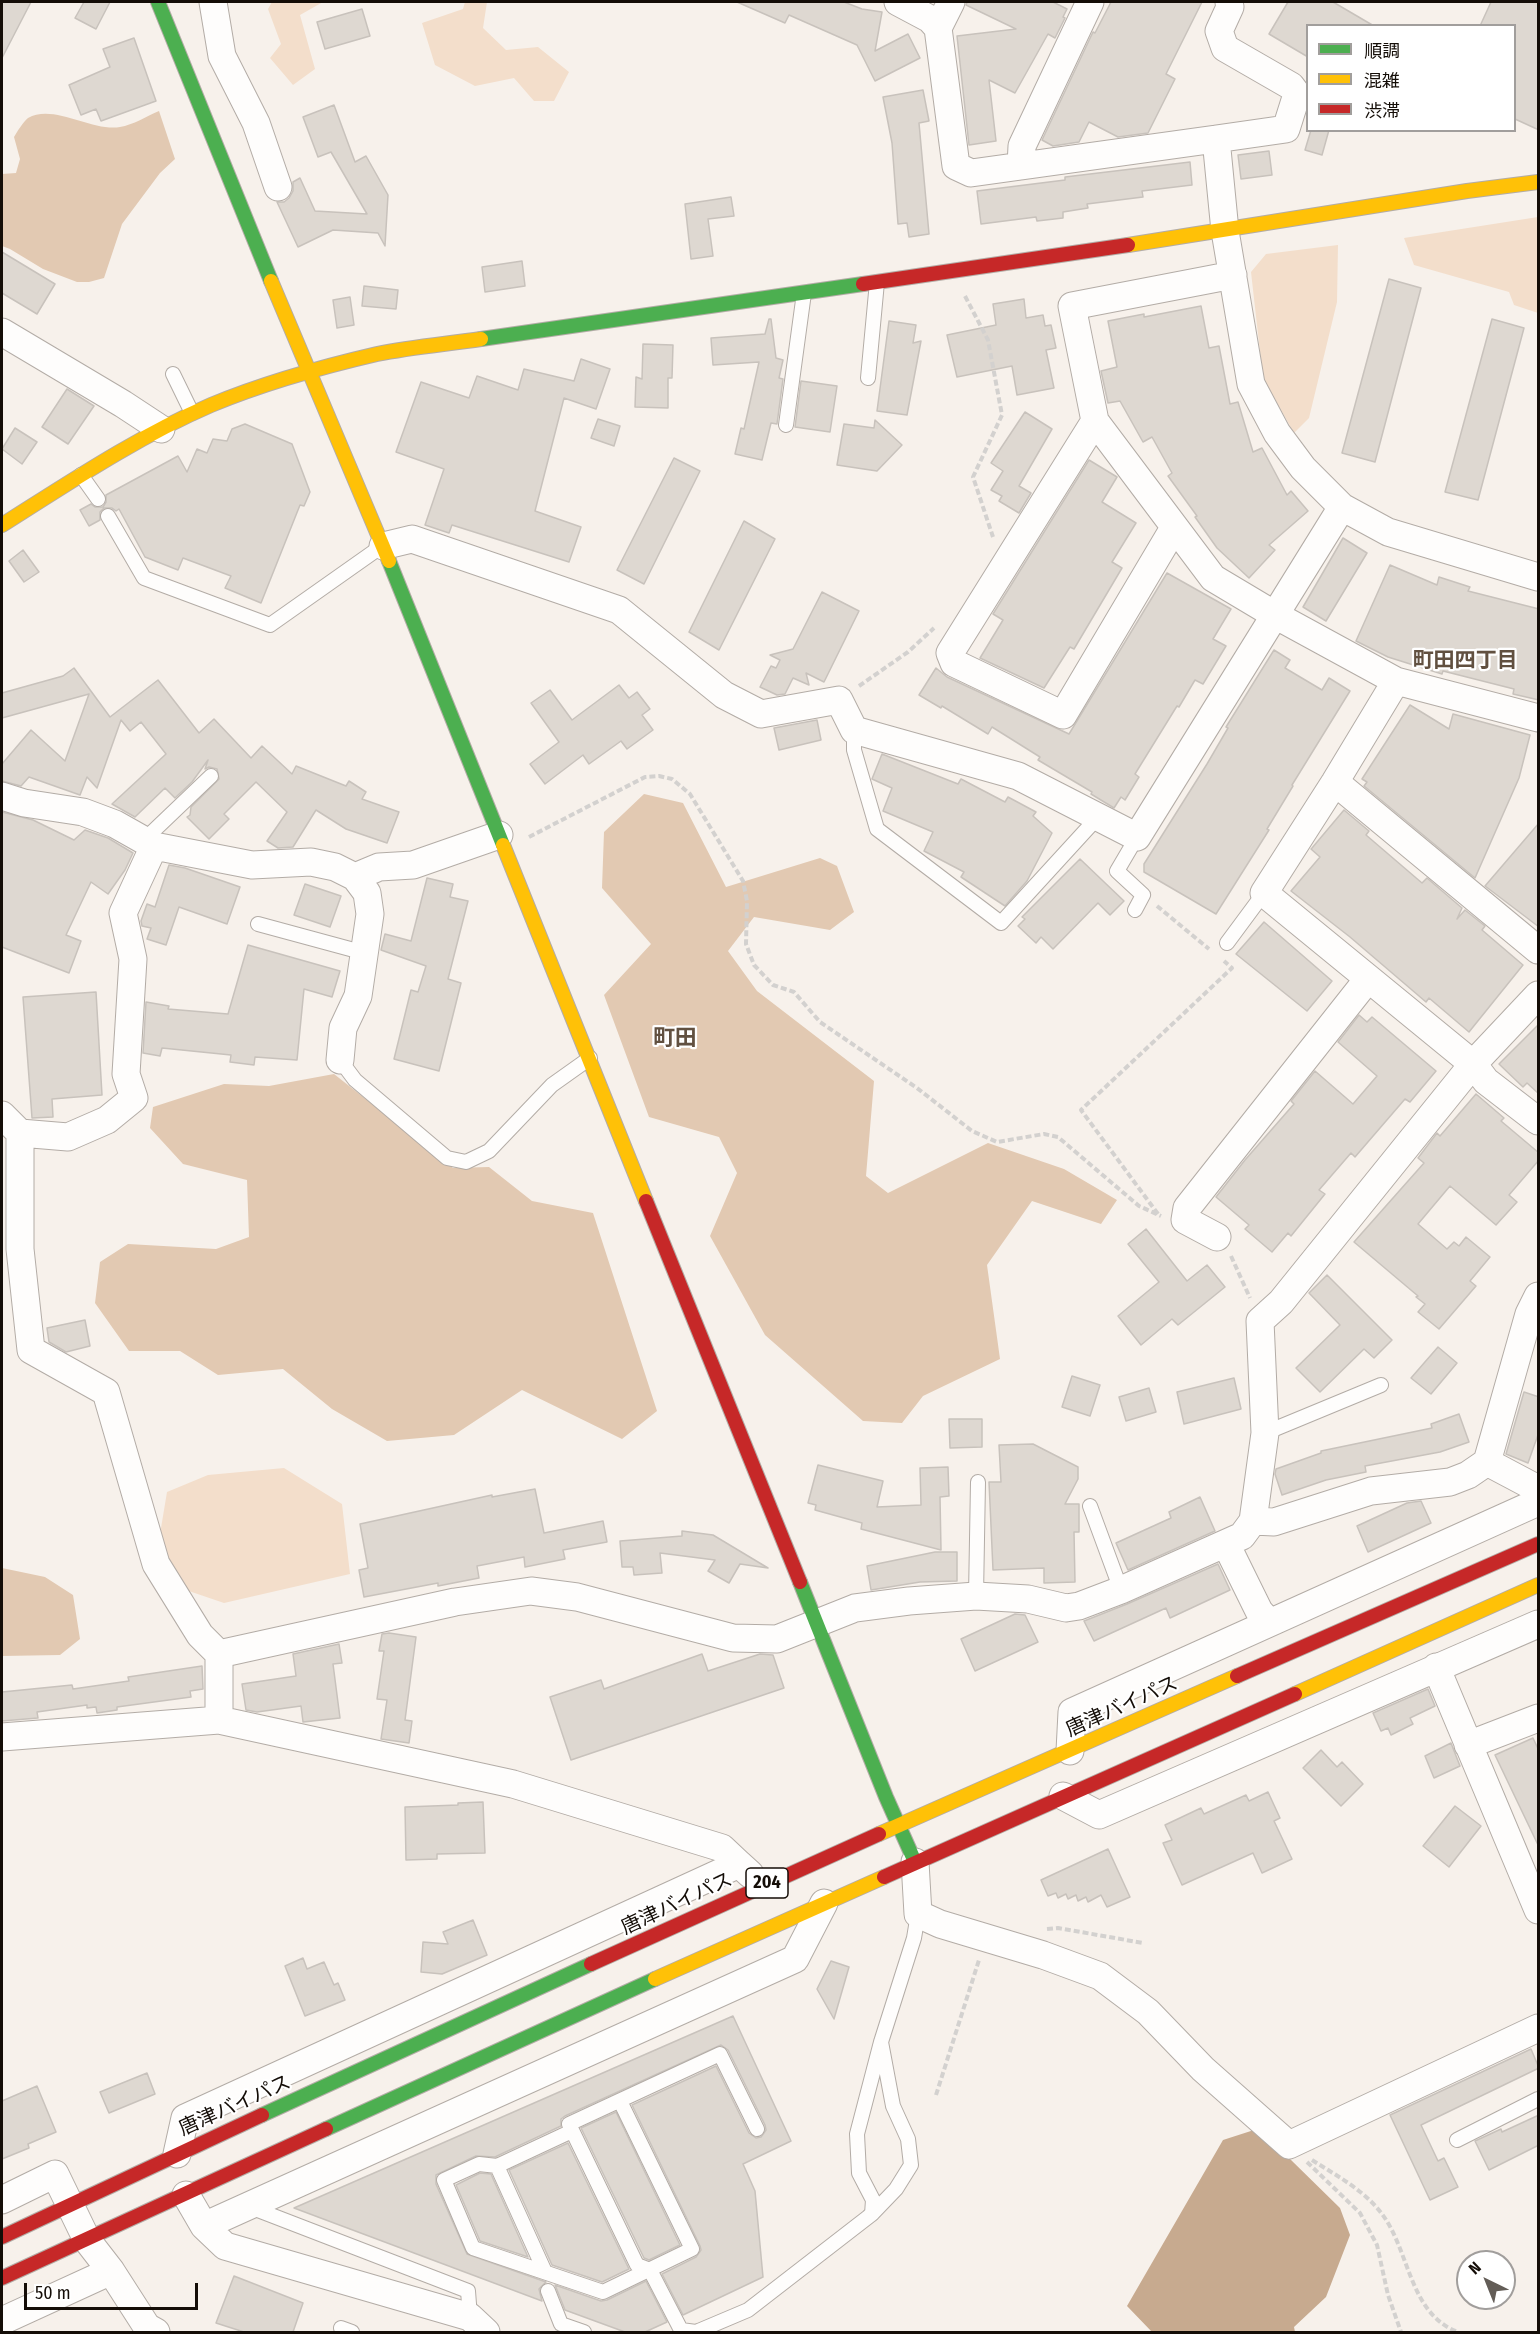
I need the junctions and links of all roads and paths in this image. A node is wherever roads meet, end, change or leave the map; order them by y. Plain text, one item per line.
1 (158, 2) edge
2 (213, 2) edge
3 (898, 2) edge
4 (951, 2) edge
5 (1090, 2) edge
6 (1228, 2) edge
7 (938, 27) junction
8 (1216, 139) junction
9 (1021, 166) junction
10 (1539, 182) edge
11 (278, 187) dead end
12 (1225, 231) junction
13 (1233, 275) junction
14 (877, 281) junction
15 (805, 292) junction
16 (965, 296) dead end
17 (2, 332) edge
18 (308, 372) junction
19 (173, 374) dead end
20 (868, 378) dead end
21 (192, 413) junction
22 (1095, 421) junction
23 (786, 425) dead end
24 (162, 429) junction
25 (81, 475) junction
26 (98, 499) dead end
27 (1342, 507) junction
28 (108, 516) dead end
29 (2, 525) edge
30 (1174, 528) junction
31 (996, 544) dead end
32 (383, 546) junction
33 (1539, 577) edge
34 (1275, 615) junction
35 (940, 622) dead end
36 (1396, 681) junction
37 (839, 700) junction
38 (1539, 718) edge
39 (854, 730) junction
40 (211, 777) dead end
41 (1335, 782) junction
42 (2, 796) edge
43 (1098, 817) junction
44 (500, 835) junction
45 (529, 837) dead end
46 (1137, 837) junction
47 (149, 843) junction
48 (355, 877) junction
49 (1264, 893) junction
50 (1143, 895) junction
51 (1135, 910) dead end
52 (258, 924) dead end
53 (1227, 942) dead end
54 (1539, 950) edge
55 (365, 953) junction
56 (1214, 953) dead end
57 (1223, 960) dead end
58 (1368, 979) junction
59 (1539, 995) edge
60 (590, 1058) junction
61 (340, 1060) joint
62 (1473, 1064) junction
63 (1539, 1121) edge
64 (11, 1124) edge
65 (1158, 1215) junction
66 (1185, 1220) junction
67 (1217, 1237) joint
68 (1539, 1296) edge
69 (1260, 1321) junction
70 (1382, 1385) dead end
71 (1265, 1433) junction
72 (1487, 1462) junction
73 (978, 1482) dead end
74 (1539, 1489) edge
75 (1539, 1502) edge
76 (1090, 1506) dead end
77 (1253, 1521) junction
78 (1226, 1544) junction
79 (1539, 1544) edge
80 (1539, 1585) edge
81 (1122, 1590) junction
82 (976, 1596) junction
83 (1275, 1619) junction
84 (818, 1624) junction
85 (1539, 1624) edge
86 (1296, 1651) junction
87 (219, 1654) junction
88 (1373, 1659) junction
89 (1436, 1667) junction
90 (1386, 1689) junction
91 (1539, 1718) edge
92 (219, 1720) junction
93 (2, 1737) edge
94 (1468, 1745) junction
95 (1070, 1751) junction
96 (1063, 1796) junction
97 (899, 1827) junction
98 (915, 1862) junction
99 (739, 1864) junction
100 (762, 1885) junction
101 (824, 1903) junction
102 (1539, 1910) edge
103 (918, 1914) junction
104 (1046, 1929) dead end
105 (1002, 1943) junction
106 (1143, 1943) dead end
107 (1539, 2028) edge
108 (881, 2043) junction
109 (936, 2095) dead end
110 (1539, 2099) edge
111 (620, 2100) junction
112 (757, 2129) dead end
113 (572, 2131) junction
114 (1457, 2140) dead end
115 (1289, 2145) junction
116 (177, 2154) junction
117 (496, 2166) junction
118 (186, 2195) junction
119 (3, 2196) edge
120 (69, 2206) junction
121 (248, 2207) junction
122 (873, 2214) junction
123 (204, 2226) junction
124 (2, 2237) edge
125 (87, 2240) junction
126 (650, 2270) junction
127 (111, 2271) junction
128 (545, 2272) junction
129 (2, 2278) edge
130 (548, 2291) dead end
131 (2, 2322) edge
132 (478, 2325) edge
133 (148, 2330) edge
134 (584, 2332) edge
135 (696, 2332) edge
136 (1401, 2332) edge
137 (1458, 2332) edge

1 - 18 main road
2 - 11 street
3 - 7 street
4 - 7 street
5 - 9 street
6 - 8 street
7 - 9 street
8 - 9 street
8 - 12 street
10 - 12 main road
12 - 13 street
12 - 14 main road
13 - 22 street
13 - 27 street
14 - 15 main road
14 - 20 lane
15 - 18 main road
15 - 23 lane
16 - 31 path
17 - 24 street
18 - 21 main road
18 - 32 main road
19 - 21 lane
21 - 24 main road
22 - 30 street
22 - 30 street
24 - 25 main road
25 - 26 lane
25 - 29 main road
27 - 33 street
27 - 34 street
28 - 32 lane
30 - 34 street
32 - 37 street
32 - 44 main road
34 - 36 street
34 - 46 street
35 - 37 path
36 - 38 street
36 - 41 street
37 - 39 street
39 - 43 street
39 - 43 lane
40 - 47 lane
41 - 49 street
41 - 54 street
42 - 47 street
43 - 46 street
44 - 48 street
44 - 60 main road
45 - 65 path
46 - 50 lane
47 - 48 street
47 - 64 street
48 - 55 street
49 - 53 lane
49 - 58 street
50 - 51 lane
50 - 56 path
52 - 55 lane
55 - 61 street
57 - 65 path
58 - 62 street
58 - 66 street
59 - 62 street
60 - 61 lane
60 - 84 main road
62 - 63 street
62 - 69 street
64 - 87 street
65 - 66 path
66 - 67 street
67 - 69 path
68 - 72 street
69 - 71 street
70 - 71 lane
71 - 77 street
72 - 74 street
72 - 77 street
73 - 82 lane
75 - 83 street
76 - 81 lane
77 - 78 street
78 - 81 street
78 - 83 street
79 - 86 main road, 唐津バイパス / 204
80 - 88 main road, 204
81 - 82 street
82 - 84 street
83 - 86 street
83 - 95 street
84 - 87 street
84 - 97 main road
85 - 89 street
86 - 95 main road, 唐津バイパス / 204
87 - 92 street
88 - 90 street
88 - 96 main road, 204
89 - 90 street
89 - 94 street
90 - 96 street
91 - 94 street
92 - 93 street
92 - 99 street
94 - 102 street
95 - 97 main road, 唐津バイパス / 204
96 - 98 main road, 204
97 - 98 main road
97 - 100 main road, 唐津バイパス / 204
98 - 101 main road, 204
98 - 103 street
99 - 100 street
99 - 116 street
100 - 116 main road, 唐津バイパス / 204
101 - 118 main road, 204
101 - 121 street
103 - 105 street
103 - 108 lane
104 - 106 path
105 - 109 path
105 - 115 street
107 - 115 street
108 - 122 lane
108 - 122 lane
110 - 114 lane
111 - 112 lane
111 - 113 lane
111 - 126 lane
113 - 117 lane
113 - 126 lane
115 - 136 path
115 - 137 path
116 - 120 main road, 唐津バイパス / 204
117 - 128 lane
117 - 128 lane
118 - 123 street
118 - 125 main road, 204
119 - 120 street
120 - 124 main road, 唐津バイパス / 204
120 - 125 street
121 - 123 street
121 - 132 lane
122 - 135 lane
123 - 132 street
125 - 127 street
125 - 129 main road, 204
126 - 128 lane
126 - 135 lane
127 - 131 street
127 - 133 street
130 - 134 lane

